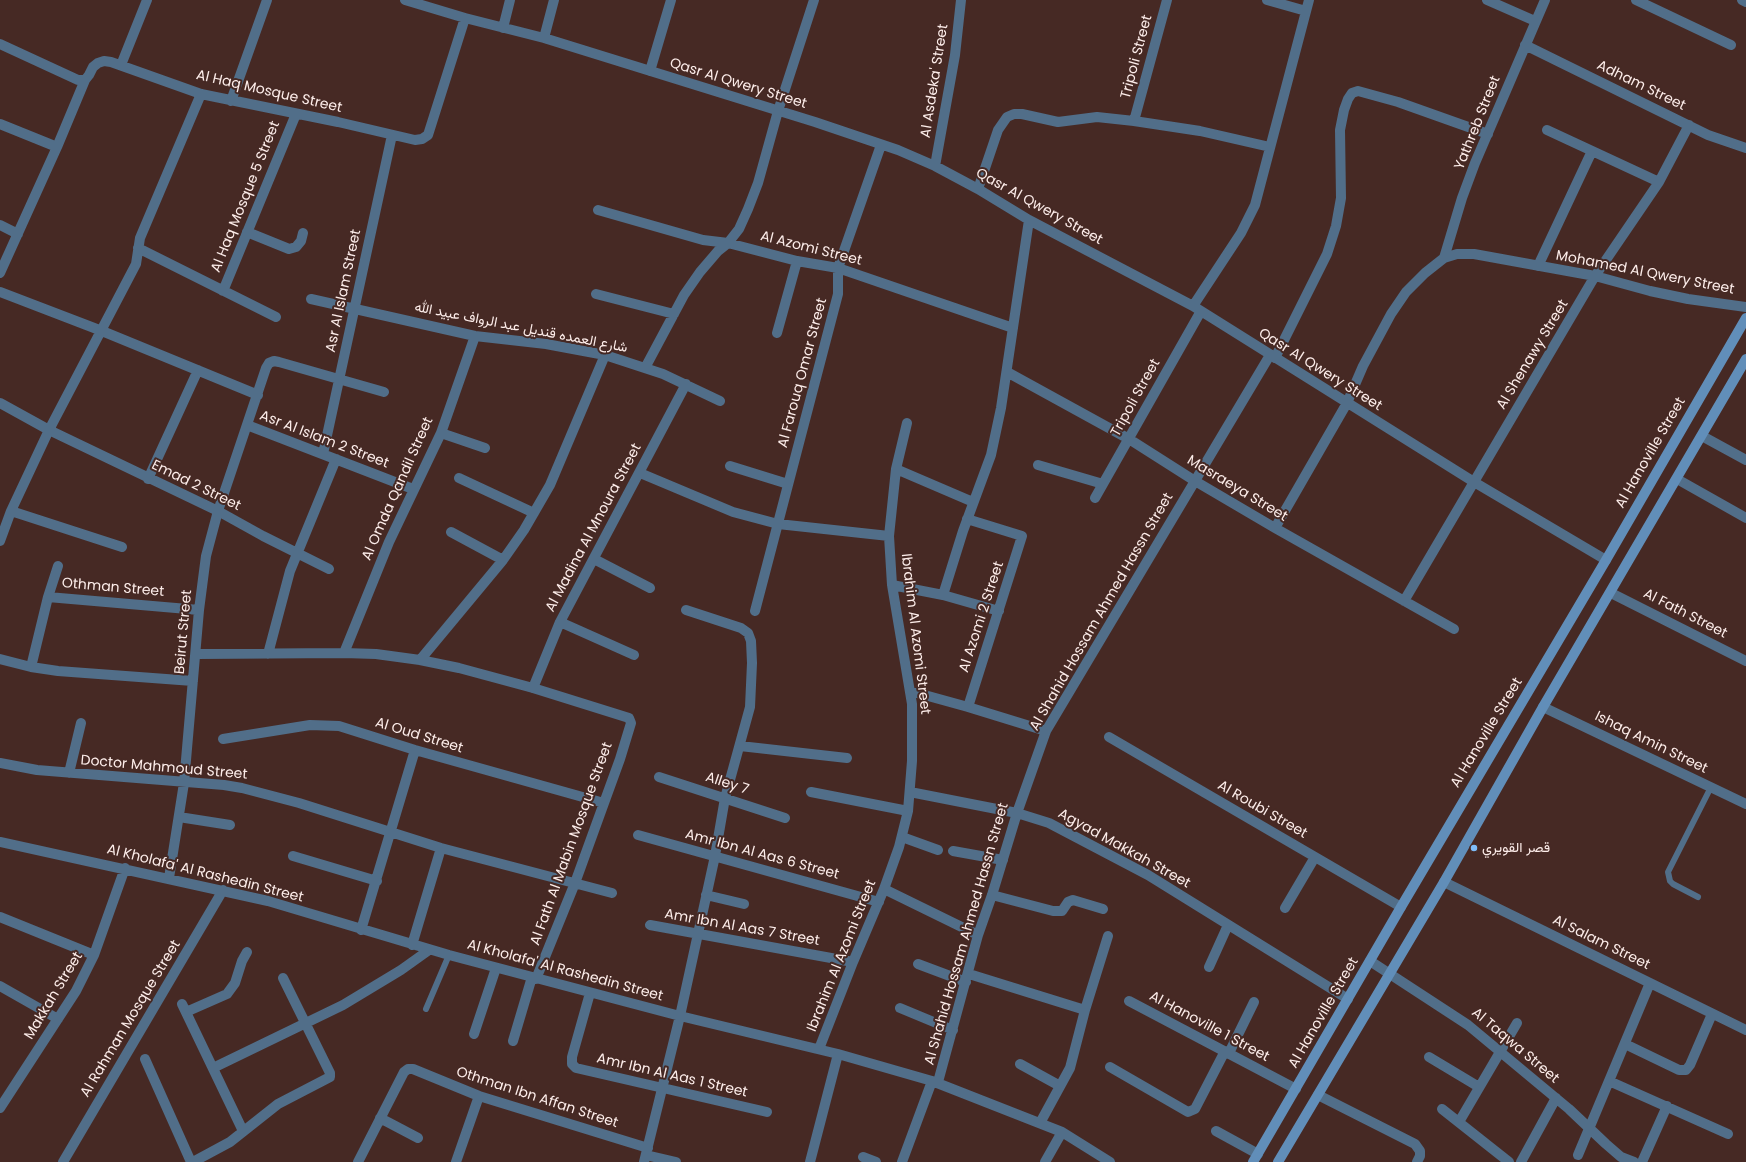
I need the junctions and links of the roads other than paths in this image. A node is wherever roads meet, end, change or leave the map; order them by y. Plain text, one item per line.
1 (147, 0) edge
2 (267, 0) edge
3 (405, 0) edge
4 (510, 0) edge
5 (554, 0) edge
6 (671, 0) edge
7 (814, 0) edge
8 (961, 0) edge
9 (1167, 0) edge
10 (1267, 0) edge
11 (1309, 0) edge
12 (1487, 0) edge
13 (1545, 0) edge
14 (1636, 0) edge
15 (1742, 0) edge
16 (1746, 2) edge
17 (1306, 11) junction
18 (465, 18) junction
19 (1535, 21) junction
20 (503, 28) junction
21 (544, 38) junction
22 (0, 44) edge
23 (1525, 45) junction
24 (1731, 45) dead end
25 (121, 65) junction
26 (650, 71) junction
27 (84, 80) junction
28 (201, 94) junction
29 (231, 100) junction
30 (778, 111) junction
31 (296, 114) junction
32 (1134, 121) junction
33 (0, 124) edge
34 (1689, 125) junction
35 (1547, 130) dead end
36 (1488, 134) junction
37 (392, 135) junction
38 (881, 145) junction
39 (57, 147) junction
40 (1270, 147) junction
41 (1746, 148) edge
42 (1592, 151) junction
43 (935, 166) junction
44 (1659, 182) junction
45 (978, 189) junction
46 (598, 210) dead end
47 (1029, 220) junction
48 (0, 225) edge
49 (247, 232) junction
50 (303, 233) dead end
51 (18, 234) junction
52 (728, 242) junction
53 (138, 248) junction
54 (1444, 258) junction
55 (797, 261) junction
56 (1538, 266) junction
57 (838, 268) junction
58 (0, 273) edge
59 (1595, 276) junction
60 (223, 291) junction
61 (0, 292) edge
62 (596, 294) dead end
63 (311, 299) dead end
64 (1746, 307) edge
65 (355, 309) junction
66 (1197, 309) junction
67 (674, 314) junction
68 (276, 317) dead end
69 (1746, 318) edge
70 (1013, 328) junction
71 (102, 331) junction
72 (777, 333) dead end
73 (474, 336) junction
74 (605, 355) junction
75 (1272, 356) junction
76 (1746, 359) edge
77 (645, 368) junction
78 (198, 370) junction
79 (1007, 372) junction
80 (340, 379) junction
81 (686, 384) junction
82 (384, 392) dead end
83 (258, 395) junction
84 (720, 401) dead end
85 (0, 403) edge
86 (1347, 404) junction
87 (908, 423) dead end
88 (247, 425) junction
89 (49, 430) junction
90 (440, 433) junction
91 (1702, 436) junction
92 (1129, 439) junction
93 (485, 448) dead end
94 (323, 454) junction
95 (336, 459) junction
96 (1746, 460) edge
97 (1038, 465) dead end
98 (730, 466) dead end
99 (896, 469) junction
100 (640, 473) junction
101 (460, 478) dead end
102 (148, 479) junction
103 (1677, 479) junction
104 (1195, 480) junction
105 (1474, 482) junction
106 (788, 484) junction
107 (1103, 484) junction
108 (413, 490) junction
109 (1095, 498) dead end
110 (973, 502) junction
111 (11, 511) junction
112 (218, 511) junction
113 (534, 513) junction
114 (1746, 518) edge
115 (967, 519) junction
116 (778, 524) junction
117 (1275, 528) junction
118 (452, 532) dead end
119 (889, 536) junction
120 (0, 541) edge
121 (122, 547) dead end
122 (298, 554) junction
123 (503, 560) junction
124 (594, 560) junction
125 (1606, 560) junction
126 (58, 566) dead end
127 (329, 569) dead end
128 (892, 585) junction
129 (650, 588) dead end
130 (1611, 593) junction
131 (943, 596) junction
132 (48, 597) junction
133 (1404, 601) junction
134 (199, 610) junction
135 (686, 610) dead end
136 (754, 611) dead end
137 (999, 611) junction
138 (560, 622) junction
139 (1454, 629) dead end
140 (344, 653) junction
141 (197, 654) junction
142 (268, 654) junction
143 (634, 655) dead end
144 (0, 658) edge
145 (420, 660) junction
146 (1746, 661) edge
147 (31, 667) junction
148 (193, 681) junction
149 (533, 688) junction
150 (910, 691) junction
151 (968, 707) junction
152 (1543, 707) junction
153 (81, 724) dead end
154 (1046, 731) junction
155 (1109, 737) dead end
156 (223, 739) dead end
157 (740, 746) junction
158 (415, 750) junction
159 (848, 758) dead end
160 (0, 763) edge
161 (69, 773) junction
162 (659, 776) dead end
163 (184, 783) junction
164 (1711, 787) junction
165 (811, 792) dead end
166 (910, 792) junction
167 (725, 798) junction
168 (604, 803) junction
169 (1746, 804) edge
170 (908, 812) junction
171 (1016, 813) junction
172 (179, 817) junction
173 (785, 818) dead end
174 (230, 825) dead end
175 (391, 832) junction
176 (638, 835) dead end
177 (902, 837) junction
178 (0, 842) edge
179 (441, 848) junction
180 (938, 850) dead end
181 (953, 851) dead end
182 (292, 856) dead end
183 (715, 856) junction
184 (1314, 856) junction
185 (1003, 860) junction
186 (124, 868) junction
187 (169, 878) junction
188 (377, 881) junction
189 (1444, 882) junction
190 (575, 883) junction
191 (223, 890) junction
192 (884, 890) junction
193 (612, 893) dead end
194 (706, 895) junction
195 (992, 895) junction
196 (1698, 897) dead end
197 (879, 902) junction
198 (744, 904) dead end
199 (1401, 907) junction
200 (1285, 908) dead end
201 (1103, 909) dead end
202 (0, 918) edge
203 (650, 925) dead end
204 (1228, 925) junction
205 (361, 930) junction
206 (698, 934) junction
207 (978, 935) junction
208 (1108, 936) dead end
209 (412, 945) junction
210 (429, 950) junction
211 (247, 952) dead end
212 (449, 955) junction
213 (94, 956) junction
214 (1370, 961) junction
215 (853, 962) junction
216 (918, 964) dead end
217 (1209, 967) dead end
218 (496, 968) junction
219 (1390, 973) junction
220 (283, 978) dead end
221 (534, 978) junction
222 (968, 978) junction
223 (1650, 983) junction
224 (0, 986) edge
225 (590, 993) junction
226 (1348, 999) junction
227 (1129, 1001) dead end
228 (1254, 1002) dead end
229 (900, 1008) dead end
230 (426, 1009) dead end
231 (1085, 1010) junction
232 (1712, 1014) junction
233 (680, 1016) junction
234 (58, 1019) junction
235 (1517, 1023) dead end
236 (306, 1024) junction
237 (953, 1030) junction
238 (1746, 1030) edge
239 (474, 1034) dead end
240 (513, 1041) dead end
241 (1625, 1044) junction
242 (819, 1049) junction
243 (1227, 1052) junction
244 (1500, 1052) junction
245 (838, 1054) junction
246 (1430, 1057) dead end
247 (146, 1059) dead end
248 (1020, 1064) dead end
249 (1110, 1067) dead end
250 (213, 1068) junction
251 (1609, 1080) junction
252 (935, 1082) junction
253 (1060, 1086) junction
254 (1480, 1087) junction
255 (663, 1088) junction
256 (1296, 1089) junction
257 (4, 1095) edge
258 (1318, 1095) junction
259 (479, 1096) junction
260 (1556, 1098) junction
261 (1667, 1106) junction
262 (0, 1108) edge
263 (1442, 1109) dead end
264 (767, 1112) dead end
265 (380, 1118) junction
266 (1459, 1122) junction
267 (1040, 1123) junction
268 (1589, 1129) junction
269 (1216, 1130) dead end
270 (243, 1131) junction
271 (1062, 1132) junction
272 (1728, 1134) dead end
273 (418, 1138) dead end
274 (646, 1155) edge
275 (1578, 1155) dead end
276 (863, 1157) dead end
277 (1256, 1158) edge
278 (1620, 1159) edge
279 (63, 1162) edge
280 (192, 1162) edge
281 (358, 1162) edge
282 (456, 1162) edge
283 (676, 1162) edge
284 (810, 1162) edge
285 (876, 1162) edge
286 (902, 1162) edge
287 (1045, 1162) edge
288 (1110, 1162) edge
289 (1278, 1162) edge
290 (1417, 1162) edge
291 (1509, 1162) edge
292 (1521, 1162) edge
293 (1634, 1162) edge
294 (1642, 1162) edge

1 - 25 street
2 - 29 street
3 - 18 street, Qasr Al Qwery Street
4 - 20 street
5 - 21 street
6 - 26 street
7 - 30 street
8 - 43 street, Al Asdeka' Street
9 - 32 street, Tripoli Street
10 - 17 street
11 - 17 street, Tripoli Street
12 - 19 street
13 - 19 street, Yathreb Street
14 - 24 street
15 - 16 street
17 - 40 street, Tripoli Street
18 - 20 street, Qasr Al Qwery Street
18 - 37 street, Al Haq Mosque Street
19 - 23 street, Yathreb Street
20 - 21 street, Qasr Al Qwery Street
21 - 26 street, Qasr Al Qwery Street
22 - 27 street
23 - 34 street, Adham Street
23 - 36 street, Yathreb Street
25 - 27 street, Al Haq Mosque Street
25 - 28 street, Al Haq Mosque Street
26 - 30 street, Qasr Al Qwery Street
27 - 39 street
28 - 29 street, Al Haq Mosque Street
28 - 53 street
29 - 31 street, Al Haq Mosque Street
30 - 38 street, Qasr Al Qwery Street
30 - 52 street
31 - 37 street, Al Haq Mosque Street
31 - 49 street, Al Haq Mosque 5 Street
32 - 40 street
32 - 45 street
33 - 39 street
34 - 41 street, Adham Street
34 - 44 street, Al Shenawy Street
35 - 42 street
36 - 54 street, Yathreb Street
36 - 75 street, Al Shahid Hossam Ahmed Hassn Street
37 - 65 street, Asr Al Islam Street
38 - 43 street, Qasr Al Qwery Street
38 - 57 street, Al Farouq Omar Street
39 - 51 street
40 - 66 street, Tripoli Street
42 - 44 street
42 - 56 street, Mohamed Al Qwery Street
43 - 45 street, Qasr Al Qwery Street
44 - 59 street, Al Shenawy Street
45 - 47 street, Qasr Al Qwery Street
46 - 52 street, Al Azomi Street
47 - 66 street, Qasr Al Qwery Street
47 - 70 street
48 - 51 street
49 - 50 street
49 - 60 street, Al Haq Mosque 5 Street
51 - 58 street
52 - 55 street, Al Azomi Street
52 - 67 street
53 - 60 street
53 - 71 street
54 - 56 street, Mohamed Al Qwery Street
54 - 86 street, Mohamed Al Qwery Street
55 - 57 street, Al Azomi Street
55 - 72 street
56 - 59 street, Mohamed Al Qwery Street
57 - 70 street, Al Azomi Street
57 - 106 street, Al Farouq Omar Street
59 - 64 street, Mohamed Al Qwery Street
59 - 105 street, Al Shenawy Street
60 - 68 street
61 - 71 street
62 - 67 street
63 - 65 street, شارع العمده قنديل عبد الرواف عبيد الله
65 - 73 street, شارع العمده قنديل عبد الرواف عبيد الله
65 - 80 street, Asr Al Islam Street
66 - 75 street, Qasr Al Qwery Street
66 - 92 street, Tripoli Street
67 - 77 street
69 - 125 street, Al Hanoville Street
70 - 79 street
71 - 78 street
71 - 89 street
73 - 74 street, شارع العمده قنديل عبد الرواف عبيد الله
73 - 90 street, Al Omda Qandil Street
74 - 77 street, شارع العمده قنديل عبد الرواف عبيد الله
74 - 113 street
75 - 86 street, Qasr Al Qwery Street
75 - 104 street, Al Shahid Hossam Ahmed Hassn Street
76 - 91 street
77 - 81 street, شارع العمده قنديل عبد الرواف عبيد الله
78 - 83 street
78 - 102 street
79 - 92 street, Masraeya Street
79 - 110 street
80 - 82 street
80 - 83 street, Beirut Street
80 - 94 street, Asr Al Islam Street
81 - 84 street, شارع العمده قنديل عبد الرواف عبيد الله
81 - 100 street, Al Madina Al Mnoura Street
83 - 88 street, Beirut Street
85 - 89 street, Emad 2 Street
86 - 105 street, Qasr Al Qwery Street
86 - 117 street, Mohamed Al Qwery Street
87 - 99 street, Ibrahim Al Azomi Street
88 - 94 street, Asr Al Islam 2 Street
88 - 112 street, Beirut Street
89 - 102 street, Emad 2 Street
89 - 111 street
90 - 93 street
90 - 108 street, Al Omda Qandil Street
91 - 96 street
91 - 103 street
92 - 104 street, Masraeya Street
92 - 107 street, Tripoli Street
94 - 95 street, Asr Al Islam 2 Street
95 - 108 street, Asr Al Islam 2 Street
95 - 122 street
97 - 107 street
98 - 106 street
99 - 110 street
99 - 119 street, Ibrahim Al Azomi Street
100 - 116 street
100 - 124 street, Al Madina Al Mnoura Street
101 - 113 street
102 - 112 street, Emad 2 Street
103 - 114 street
103 - 130 street
104 - 117 street, Masraeya Street
104 - 154 street, Al Shahid Hossam Ahmed Hassn Street
105 - 125 street, Qasr Al Qwery Street
105 - 133 street, Al Shenawy Street
106 - 116 street, Al Farouq Omar Street
107 - 109 street, Tripoli Street
108 - 140 street, Al Omda Qandil Street
110 - 115 street
111 - 120 street
111 - 121 street
112 - 122 street, Emad 2 Street
112 - 134 street, Beirut Street
113 - 123 street
115 - 131 street
115 - 137 street, Al Azomi 2 Street
116 - 119 street
116 - 136 street, Al Farouq Omar Street
117 - 133 street, Masraeya Street
118 - 123 street
119 - 128 street, Ibrahim Al Azomi Street
122 - 127 street, Emad 2 Street
122 - 142 street
123 - 145 street
124 - 129 street
124 - 138 street, Al Madina Al Mnoura Street
125 - 199 street, Al Hanoville Street
126 - 132 street
128 - 131 street
128 - 150 street, Ibrahim Al Azomi Street
130 - 146 street, Al Fath Street
130 - 152 street
131 - 137 street
132 - 134 street, Othman Street
132 - 147 street
133 - 139 street, Masraeya Street
134 - 141 street, Beirut Street
135 - 157 street
137 - 151 street, Al Azomi 2 Street
138 - 143 street
138 - 149 street, Al Madina Al Mnoura Street
140 - 142 street
140 - 145 street
141 - 142 street
141 - 148 street, Beirut Street
144 - 147 street
145 - 149 street
147 - 148 street
148 - 163 street, Beirut Street
149 - 168 street, Al Fath Al Mabin Mosque Street
150 - 151 street
150 - 166 street, Ibrahim Al Azomi Street
151 - 154 street
152 - 164 street, Ishaq Amin Street
152 - 189 street
153 - 161 street
154 - 171 street, Al Shahid Hossam Ahmed Hassn Street
155 - 184 street, Al Roubi Street
156 - 158 street, Al Oud Street
157 - 159 street
157 - 167 street
158 - 168 street, Al Oud Street
158 - 175 street
160 - 161 street, Doctor Mahmoud Street
161 - 163 street, Doctor Mahmoud Street
162 - 167 street, Alley 7
163 - 172 street, Beirut Street
163 - 175 street, Doctor Mahmoud Street
164 - 169 street, Ishaq Amin Street
164 - 196 lane
165 - 170 street
166 - 170 street, Ibrahim Al Azomi Street
166 - 171 street, Agyad Makkah Street
167 - 173 street, Alley 7
167 - 183 street
168 - 190 street, Al Fath Al Mabin Mosque Street
170 - 177 street, Ibrahim Al Azomi Street
171 - 185 street, Al Shahid Hossam Ahmed Hassn Street
171 - 204 street, Agyad Makkah Street
172 - 174 street
172 - 187 street, Beirut Street
175 - 179 street, Doctor Mahmoud Street
175 - 188 street
176 - 183 street, Amr Ibn Al Aas 6 Street
177 - 180 street
177 - 192 street, Ibrahim Al Azomi Street
178 - 186 street, Al Kholafa' Al Rashedin Street
179 - 190 street, Doctor Mahmoud Street
179 - 209 street
181 - 185 street
182 - 188 street
183 - 194 street
183 - 197 street, Amr Ibn Al Aas 6 Street
184 - 199 street, Al Roubi Street
184 - 200 street
185 - 195 street, Al Shahid Hossam Ahmed Hassn Street
186 - 187 street, Al Kholafa' Al Rashedin Street
186 - 213 street, Makkah Street
187 - 191 street, Al Kholafa' Al Rashedin Street
188 - 205 street
189 - 219 street
189 - 223 street, Al Salam Street
190 - 193 street, Doctor Mahmoud Street
190 - 221 street, Al Fath Al Mabin Mosque Street
191 - 205 street, Al Kholafa' Al Rashedin Street
191 - 279 street, Al Rahman Mosque Street
192 - 197 street, Ibrahim Al Azomi Street
192 - 207 street
194 - 198 street
194 - 206 street
195 - 201 street
195 - 207 street, Al Shahid Hossam Ahmed Hassn Street
197 - 215 street, Ibrahim Al Azomi Street
199 - 214 street, Al Hanoville Street
202 - 213 street
203 - 206 street, Amr Ibn Al Aas 7 Street
204 - 217 street
204 - 226 street, Agyad Makkah Street
205 - 209 street, Al Kholafa' Al Rashedin Street
206 - 215 street, Amr Ibn Al Aas 7 Street
206 - 233 street
207 - 222 street, Al Shahid Hossam Ahmed Hassn Street
208 - 231 street
209 - 210 street, Al Kholafa' Al Rashedin Street
210 - 212 street, Al Kholafa' Al Rashedin Street
210 - 236 street
211 - 250 street
212 - 218 street, Al Kholafa' Al Rashedin Street
212 - 230 lane
213 - 234 street, Makkah Street
214 - 219 street, Al Taqwa Street
214 - 226 street, Al Hanoville Street
215 - 242 street, Ibrahim Al Azomi Street
216 - 222 street
218 - 221 street, Al Kholafa' Al Rashedin Street
218 - 239 street
219 - 244 street, Al Taqwa Street
219 - 258 street
220 - 236 street
221 - 225 street, Al Kholafa' Al Rashedin Street
221 - 240 street, Al Fath Al Mabin Mosque Street
222 - 231 street
222 - 237 street, Al Shahid Hossam Ahmed Hassn Street
223 - 232 street, Al Salam Street
223 - 241 street
224 - 234 street
225 - 233 street, Al Kholafa' Al Rashedin Street
225 - 255 street, Amr Ibn Al Aas 1 Street
226 - 256 street, Al Hanoville Street
227 - 243 street, Al Hanoville 1 Street
228 - 243 street
229 - 237 street
231 - 253 street
232 - 238 street, Al Salam Street
232 - 241 street
233 - 242 street, Al Kholafa' Al Rashedin Street
233 - 255 street
234 - 257 street, Makkah Street
235 - 244 street
236 - 250 street
236 - 270 street
237 - 252 street, Al Shahid Hossam Ahmed Hassn Street
241 - 251 street
242 - 245 street, Al Kholafa' Al Rashedin Street
243 - 249 street
243 - 256 street, Al Hanoville 1 Street
244 - 254 street
244 - 260 street, Al Taqwa Street
245 - 252 street, Al Kholafa' Al Rashedin Street
245 - 284 street
246 - 254 street
247 - 280 street
248 - 253 street
250 - 270 street
251 - 261 street
251 - 268 street
252 - 267 street, Al Kholafa' Al Rashedin Street
252 - 286 street, Al Shahid Hossam Ahmed Hassn Street
253 - 267 street
254 - 266 street
255 - 264 street, Amr Ibn Al Aas 1 Street
255 - 274 street
256 - 277 street, Al Hanoville Street
257 - 262 street, Makkah Street
258 - 289 street
258 - 290 street
259 - 265 street, Othman Ibn Affan Street
259 - 274 street, Othman Ibn Affan Street
259 - 282 street
260 - 268 street, Al Taqwa Street
260 - 292 street
261 - 272 street
261 - 294 street
263 - 266 street
265 - 273 street
265 - 281 street
266 - 291 street
267 - 271 street, Al Kholafa' Al Rashedin Street
268 - 275 street
268 - 278 street, Al Taqwa Street
269 - 277 street
270 - 280 street
271 - 287 street
271 - 288 street, Al Kholafa' Al Rashedin Street
274 - 283 street, Othman Ibn Affan Street
276 - 285 street
278 - 293 street, Al Taqwa Street

